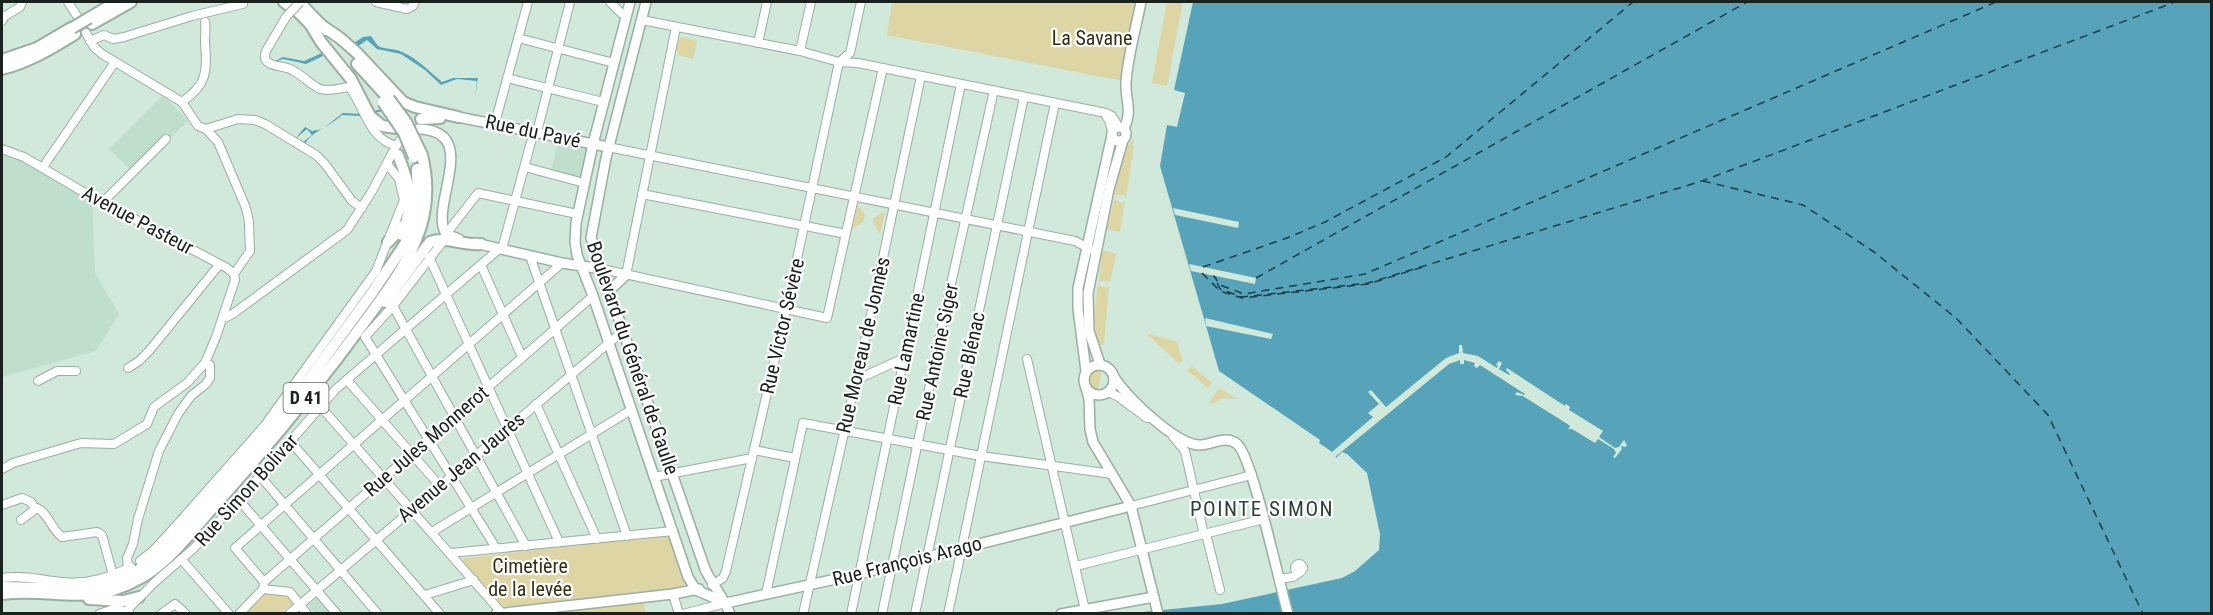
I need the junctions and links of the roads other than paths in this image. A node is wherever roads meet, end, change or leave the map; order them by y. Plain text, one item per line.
1 (22, 2) edge
2 (68, 2) edge
3 (116, 2) edge
4 (131, 2) edge
5 (376, 2) edge
6 (415, 2) edge
7 (528, 2) edge
8 (570, 2) edge
9 (610, 2) edge
10 (630, 2) edge
11 (646, 2) edge
12 (767, 2) edge
13 (811, 2) edge
14 (861, 2) edge
15 (1141, 2) edge
16 (243, 4) dead end
17 (293, 7) edge
18 (77, 16) dead end
19 (624, 17) junction
20 (642, 20) junction
21 (2, 21) edge
22 (205, 22) dead end
23 (316, 25) junction
24 (676, 27) junction
25 (84, 30) junction
26 (518, 38) junction
27 (758, 43) junction
28 (557, 48) junction
29 (800, 51) junction
30 (850, 54) junction
31 (2, 60) edge
32 (115, 62) junction
33 (839, 62) junction
34 (614, 63) junction
35 (852, 63) junction
36 (884, 68) junction
37 (2, 69) edge
38 (921, 76) junction
39 (626, 77) junction
40 (507, 78) junction
41 (961, 84) junction
42 (547, 89) junction
43 (994, 90) junction
44 (1024, 96) junction
45 (182, 102) junction
46 (603, 102) junction
47 (1055, 103) junction
48 (366, 114) junction
49 (458, 117) junction
50 (495, 123) junction
51 (419, 124) joint
52 (206, 129) junction
53 (1117, 130) junction
54 (535, 131) junction
55 (399, 133) joint
56 (166, 139) dead end
57 (593, 144) junction
58 (608, 147) junction
59 (2, 149) edge
60 (397, 150) junction
61 (649, 155) junction
62 (387, 164) junction
63 (43, 167) junction
64 (525, 167) junction
65 (584, 183) junction
66 (812, 188) junction
67 (642, 194) junction
68 (423, 197) junction
69 (854, 197) junction
70 (516, 201) junction
71 (103, 202) junction
72 (894, 205) junction
73 (362, 208) junction
74 (934, 213) junction
75 (577, 214) junction
76 (965, 219) junction
77 (407, 221) junction
78 (804, 226) junction
79 (997, 226) junction
80 (1028, 232) junction
81 (445, 234) junction
82 (846, 234) junction
83 (388, 243) junction
84 (481, 244) joint
85 (1086, 245) junction
86 (501, 249) junction
87 (530, 256) junction
88 (429, 257) junction
89 (1094, 258) junction
90 (562, 263) junction
91 (219, 265) junction
92 (481, 265) junction
93 (583, 267) junction
94 (234, 274) junction
95 (603, 274) junction
96 (626, 275) junction
97 (588, 282) junction
98 (540, 283) junction
99 (609, 291) junction
100 (446, 295) junction
101 (593, 296) junction
102 (393, 306) junction
103 (786, 309) junction
104 (503, 314) junction
105 (223, 316) junction
106 (406, 329) junction
107 (556, 329) junction
108 (623, 331) junction
109 (609, 343) junction
110 (334, 345) junction
111 (468, 345) junction
112 (340, 354) junction
113 (376, 355) junction
114 (522, 357) junction
115 (904, 358) junction
116 (1027, 359) dead end
117 (205, 363) junction
118 (1100, 364) junction
119 (128, 368) dead end
120 (76, 371) dead end
121 (1086, 371) junction
122 (572, 373) junction
123 (431, 376) junction
124 (1114, 377) junction
125 (347, 380) junction
126 (856, 380) junction
127 (38, 381) dead end
128 (488, 387) junction
129 (1086, 388) junction
130 (1108, 392) junction
131 (403, 400) junction
132 (536, 404) junction
133 (320, 406) junction
134 (631, 410) junction
135 (454, 418) junction
136 (381, 419) junction
137 (507, 428) junction
138 (844, 431) junction
139 (593, 433) junction
140 (887, 438) junction
141 (428, 440) junction
142 (291, 442) junction
143 (354, 443) junction
144 (917, 444) junction
145 (949, 450) junction
146 (412, 454) junction
147 (560, 454) junction
148 (753, 454) junction
149 (475, 456) junction
150 (981, 456) junction
151 (795, 458) junction
152 (1052, 467) junction
153 (2, 469) edge
154 (671, 469) junction
155 (528, 473) junction
156 (318, 474) junction
157 (653, 474) junction
158 (1112, 474) junction
159 (1252, 475) junction
160 (260, 476) junction
161 (451, 476) junction
162 (384, 478) junction
163 (439, 485) junction
164 (1194, 489) junction
165 (496, 493) junction
166 (239, 500) junction
167 (284, 504) junction
168 (2, 505) edge
169 (1131, 506) junction
170 (349, 508) junction
171 (471, 508) junction
172 (35, 509) junction
173 (411, 509) junction
174 (1263, 519) junction
175 (21, 520) dead end
176 (1066, 522) junction
177 (261, 525) junction
178 (673, 531) junction
179 (432, 532) junction
180 (1205, 534) junction
181 (627, 536) junction
182 (314, 539) junction
183 (376, 539) junction
184 (597, 539) junction
185 (559, 542) junction
186 (526, 546) junction
187 (496, 548) junction
188 (962, 548) junction
189 (1142, 550) junction
190 (451, 553) junction
191 (927, 557) junction
192 (290, 559) junction
193 (182, 560) junction
194 (140, 561) dead end
195 (892, 565) junction
196 (1076, 566) junction
197 (341, 569) junction
198 (1298, 570) dead end
199 (859, 574) junction
200 (113, 575) junction
201 (2, 578) edge
202 (1282, 579) junction
203 (474, 580) junction
204 (712, 585) junction
205 (809, 585) junction
206 (264, 586) junction
207 (2, 587) edge
208 (316, 589) junction
209 (696, 590) junction
210 (1220, 590) dead end
211 (2, 594) edge
212 (673, 594) junction
213 (766, 594) junction
214 (425, 595) junction
215 (65, 596) junction
216 (139, 597) junction
217 (726, 603) junction
218 (299, 604) junction
219 (1156, 605) edge
220 (1085, 610) junction
221 (109, 612) edge
222 (126, 613) edge
223 (499, 613) edge
224 (683, 613) edge
225 (99, 614) edge
226 (161, 614) edge
227 (186, 614) edge
228 (229, 614) edge
229 (239, 614) edge
230 (289, 614) edge
231 (307, 614) edge
232 (337, 614) edge
233 (378, 614) edge
234 (440, 614) edge
235 (730, 614) edge
236 (803, 614) edge
237 (851, 614) edge
238 (882, 614) edge
239 (915, 614) edge
240 (948, 614) edge
241 (1061, 614) edge
242 (1288, 614) edge

1 - 21 street
2 - 18 street
3 - 25 highway
4 - 25 highway
5 - 6 street
7 - 26 street
8 - 28 street
9 - 19 street
10 - 19 main road, Boulevard du Général de Gaulle
11 - 20 main road, Boulevard du Général de Gaulle
12 - 27 street
13 - 29 street
14 - 30 street
15 - 53 main road
16 - 25 street
17 - 23 highway, D 41
17 - 48 street
19 - 20 main road
19 - 34 main road, Boulevard du Général de Gaulle
19 - 39 main road
20 - 24 street
20 - 39 main road, Boulevard du Général de Gaulle
22 - 45 street
23 - 48 highway
23 - 49 highway
23 - 68 highway, D 41, bridge
24 - 27 street
24 - 61 street
25 - 31 highway
25 - 32 street
25 - 37 highway
26 - 28 street
26 - 40 street
27 - 29 street
28 - 34 street
28 - 42 street
29 - 33 street
30 - 33 street
30 - 35 street
32 - 45 street
32 - 63 street
33 - 35 street
33 - 66 street, Rue Victor Sévère
34 - 46 main road, Boulevard du Général de Gaulle
35 - 36 street
36 - 38 street
36 - 69 street
38 - 41 street
38 - 72 street, Rue Moreau de Jonnès
39 - 58 main road, Boulevard du Général de Gaulle
40 - 42 street
40 - 50 street
41 - 43 street
41 - 74 street, Rue Lamartine
42 - 46 street
42 - 54 street
43 - 44 street
43 - 76 street, Rue Antoine Siger
44 - 47 street
44 - 79 street, Rue Blénac
45 - 52 street
46 - 57 main road, Boulevard du Général de Gaulle
47 - 53 street
47 - 80 street
48 - 55 highway
48 - 60 street
49 - 50 main road, Rue du Pavé
49 - 51 highway
50 - 54 main road, Rue du Pavé
51 - 81 main road
52 - 73 street
52 - 94 street
53 - 85 main road
53 - 89 main road
54 - 57 main road, Rue du Pavé
54 - 64 street
55 - 60 street
56 - 71 street
57 - 58 main road, Rue du Pavé
57 - 65 main road, Boulevard du Général de Gaulle
58 - 61 street
58 - 95 main road, Boulevard du Général de Gaulle
59 - 63 street, Avenue Pasteur
60 - 62 street
60 - 77 highway
61 - 66 street
61 - 67 street
62 - 73 street
62 - 83 street
63 - 71 street, Avenue Pasteur
64 - 65 street
64 - 70 street
65 - 75 main road, Boulevard du Général de Gaulle
66 - 69 street
66 - 78 street, Rue Victor Sévère
67 - 78 street
67 - 96 street
68 - 110 highway, D 41
68 - 112 highway, D 41
69 - 72 street
69 - 82 street
70 - 75 street
70 - 81 street
70 - 86 street
71 - 91 street, Avenue Pasteur
72 - 74 street
72 - 126 street, Rue Moreau de Jonnès
73 - 105 street
74 - 76 street
74 - 115 street, Rue Lamartine
75 - 93 main road, Boulevard du Général de Gaulle
76 - 79 street
76 - 144 street, Rue Antoine Siger
77 - 83 highway
77 - 110 highway
78 - 82 street
78 - 103 street, Rue Victor Sévère
79 - 80 street
79 - 145 street, Rue Blénac
80 - 85 street
80 - 150 street
81 - 84 highway
81 - 88 street
81 - 112 highway
82 - 103 street
83 - 194 street
84 - 86 main road
85 - 89 street
85 - 121 main road
86 - 87 main road
86 - 92 street, Rue Simon Bolivar
87 - 90 main road
87 - 98 street
88 - 100 street
88 - 102 street
89 - 118 main road
90 - 93 main road
90 - 98 street
91 - 94 street, Avenue Pasteur
91 - 119 street
92 - 100 street, Rue Simon Bolivar
92 - 104 street
93 - 95 main road
93 - 97 main road, Boulevard du Général de Gaulle
94 - 105 street
95 - 96 street
95 - 97 main road
95 - 99 main road, Boulevard du Général de Gaulle
96 - 99 main road
96 - 103 street
97 - 101 main road, Boulevard du Général de Gaulle
98 - 104 street
98 - 107 street
99 - 108 main road, Boulevard du Général de Gaulle
100 - 106 street, Rue Simon Bolivar
100 - 111 street
101 - 107 street, Rue Jules Monnerot
101 - 109 main road, Boulevard du Général de Gaulle
102 - 106 street
102 - 113 street
103 - 148 street, Rue Victor Sévère
104 - 111 street
104 - 114 street
105 - 117 street
106 - 113 street, Rue Simon Bolivar
106 - 123 street
107 - 114 street, Rue Jules Monnerot
107 - 122 street
108 - 109 street, Avenue Jean Jaurès
108 - 154 main road, Boulevard du Général de Gaulle
109 - 122 street, Avenue Jean Jaurès
109 - 134 main road, Boulevard du Général de Gaulle
110 - 207 highway, D 41
111 - 123 street
111 - 128 street
112 - 215 highway, D 41
113 - 125 street, Rue Simon Bolivar
113 - 131 street
114 - 128 street, Rue Jules Monnerot
115 - 126 street
115 - 140 street, Rue Lamartine
116 - 152 street
117 - 153 street
117 - 200 street
118 - 121 main road
118 - 124 main road
120 - 127 street
121 - 129 main road
122 - 132 street, Avenue Jean Jaurès
122 - 139 street
123 - 131 street
123 - 135 street
124 - 130 main road
124 - 159 main road
125 - 133 street, Rue Simon Bolivar
125 - 136 street
126 - 138 street, Rue Moreau de Jonnès
128 - 135 street, Rue Jules Monnerot
128 - 137 street
129 - 130 main road
129 - 158 main road
130 - 164 street
131 - 136 street
131 - 141 street
132 - 137 street, Avenue Jean Jaurès
132 - 147 street
133 - 142 street, Rue Simon Bolivar
133 - 143 street
134 - 139 street
134 - 157 main road, Boulevard du Général de Gaulle
135 - 141 street, Rue Jules Monnerot
135 - 149 street
136 - 143 street
136 - 146 street
137 - 149 street, Avenue Jean Jaurès
137 - 155 street
138 - 140 street
138 - 151 street
138 - 205 street, Rue Moreau de Jonnès
139 - 147 street
139 - 181 street
140 - 144 street
140 - 199 street, Rue Lamartine
141 - 146 street, Rue Jules Monnerot
141 - 161 street
142 - 156 street
142 - 160 street, Rue Simon Bolivar
143 - 156 street
143 - 162 street
144 - 145 street
144 - 195 street, Rue Antoine Siger
145 - 150 street
145 - 191 street, Rue Blénac
146 - 162 street, Rue Jules Monnerot
146 - 163 street
147 - 155 street
147 - 184 street
148 - 151 street
148 - 154 street
148 - 204 street, Rue Victor Sévère
149 - 161 street, Avenue Jean Jaurès
149 - 165 street
150 - 152 street
150 - 188 street
151 - 213 street
152 - 158 street
152 - 176 street
154 - 157 main road
154 - 204 main road, Boulevard du Général de Gaulle
155 - 165 street
155 - 185 street
156 - 167 street
156 - 170 street
157 - 178 main road, Boulevard du Général de Gaulle
158 - 169 main road
159 - 164 street
159 - 174 main road
160 - 166 street, Rue Simon Bolivar
160 - 167 street
161 - 163 street, Avenue Jean Jaurès
161 - 171 street
162 - 170 street, Rue Jules Monnerot
162 - 173 street
163 - 173 street, Avenue Jean Jaurès
164 - 169 street
164 - 180 street
165 - 171 street
165 - 186 street
166 - 177 street
166 - 193 street, Rue Simon Bolivar
167 - 177 street
167 - 182 street
168 - 172 street
169 - 176 main road, Rue François Arago
169 - 189 main road
170 - 182 street, Rue Jules Monnerot
170 - 183 street
171 - 179 street
171 - 187 street
172 - 175 street
172 - 200 street
173 - 179 street
173 - 183 street, Avenue Jean Jaurès
174 - 180 street
174 - 202 main road
176 - 188 main road, Rue François Arago
176 - 196 street
177 - 192 street
177 - 206 street
178 - 181 street
178 - 209 main road, Boulevard du Général de Gaulle
179 - 190 street
180 - 189 street
180 - 210 street
181 - 184 street
182 - 192 street, Rue Jules Monnerot
182 - 197 street
183 - 197 street, Avenue Jean Jaurès
183 - 214 street
184 - 185 street
185 - 186 street
186 - 187 street
187 - 190 street
188 - 191 main road, Rue François Arago
188 - 240 street
189 - 196 street
189 - 219 main road
190 - 203 street
191 - 195 main road, Rue François Arago
191 - 239 street, Rue Blénac
192 - 206 street, Rue Jules Monnerot
192 - 208 street
193 - 216 street, Rue Simon Bolivar
193 - 228 street
195 - 199 main road, Rue François Arago
195 - 238 street, Rue Antoine Siger
196 - 220 street
197 - 208 street, Avenue Jean Jaurès
197 - 233 street
198 - 202 street
199 - 205 main road, Rue François Arago
199 - 237 street, Rue Lamartine
200 - 201 street
202 - 242 main road
203 - 214 street
203 - 223 street
204 - 209 main road
204 - 217 main road, Boulevard du Général de Gaulle
205 - 213 main road, Rue François Arago
205 - 236 street, Rue Moreau de Jonnès
206 - 218 street
206 - 229 street, Rue Jules Monnerot
208 - 218 street, Avenue Jean Jaurès
208 - 232 street
209 - 212 main road
209 - 217 main road
211 - 215 highway, D 41
212 - 223 main road
212 - 224 street
213 - 217 main road, Rue François Arago
214 - 234 street
215 - 216 highway
216 - 222 street, Rue Simon Bolivar
217 - 224 street, Rue François Arago
217 - 235 main road, Boulevard du Général de Gaulle
218 - 230 street, Avenue Jean Jaurès
218 - 231 street
219 - 220 main road
220 - 241 main road
221 - 222 street
221 - 225 street
226 - 227 street

